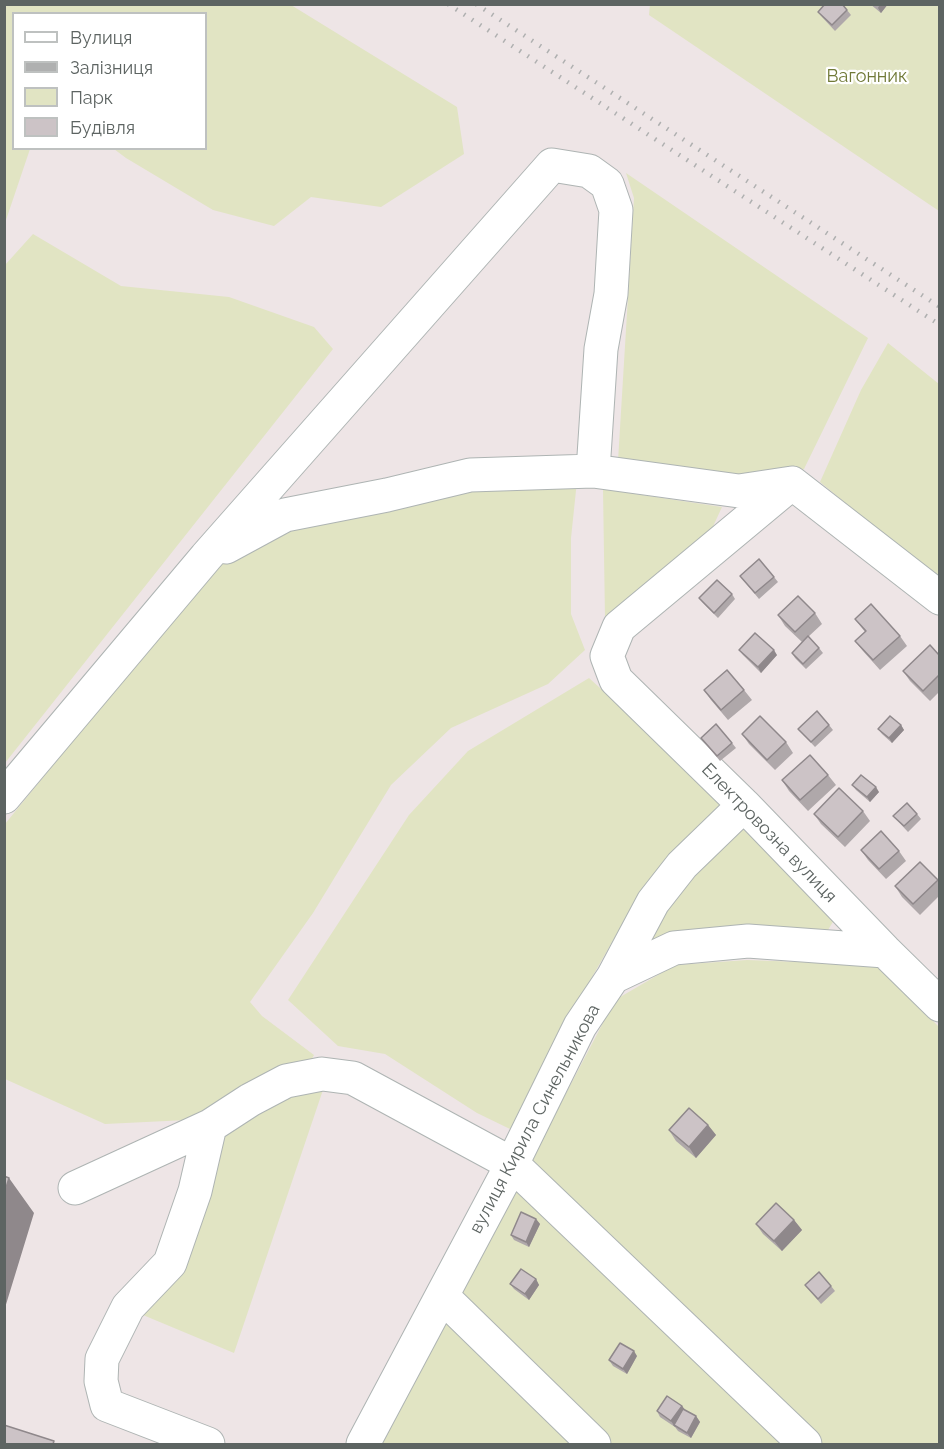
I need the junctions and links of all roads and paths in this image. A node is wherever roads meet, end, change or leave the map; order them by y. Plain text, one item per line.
1 (593, 471) junction
2 (792, 483) junction
3 (206, 557) junction
4 (939, 598) edge
5 (4, 797) edge
6 (744, 805) junction
7 (885, 951) junction
8 (613, 977) junction
9 (939, 1005) edge
10 (210, 1126) junction
11 (512, 1164) junction
12 (75, 1188) dead end
13 (442, 1296) junction
14 (208, 1444) edge
15 (363, 1444) edge
16 (594, 1444) edge
17 (805, 1444) edge

1 - 2 street
1 - 3 street
1 - 3 street
2 - 4 street
2 - 6 street, Електровозна вулиця
3 - 5 street
6 - 7 street, Електровозна вулиця
6 - 8 street, вулиця Кирила Синельникова
7 - 8 street
7 - 9 street, Електровозна вулиця
8 - 11 street, вулиця Кирила Синельникова
10 - 11 street
10 - 12 street
10 - 14 street
11 - 13 street, вулиця Кирила Синельникова
11 - 17 street
13 - 15 street, вулиця Кирила Синельникова
13 - 16 street

